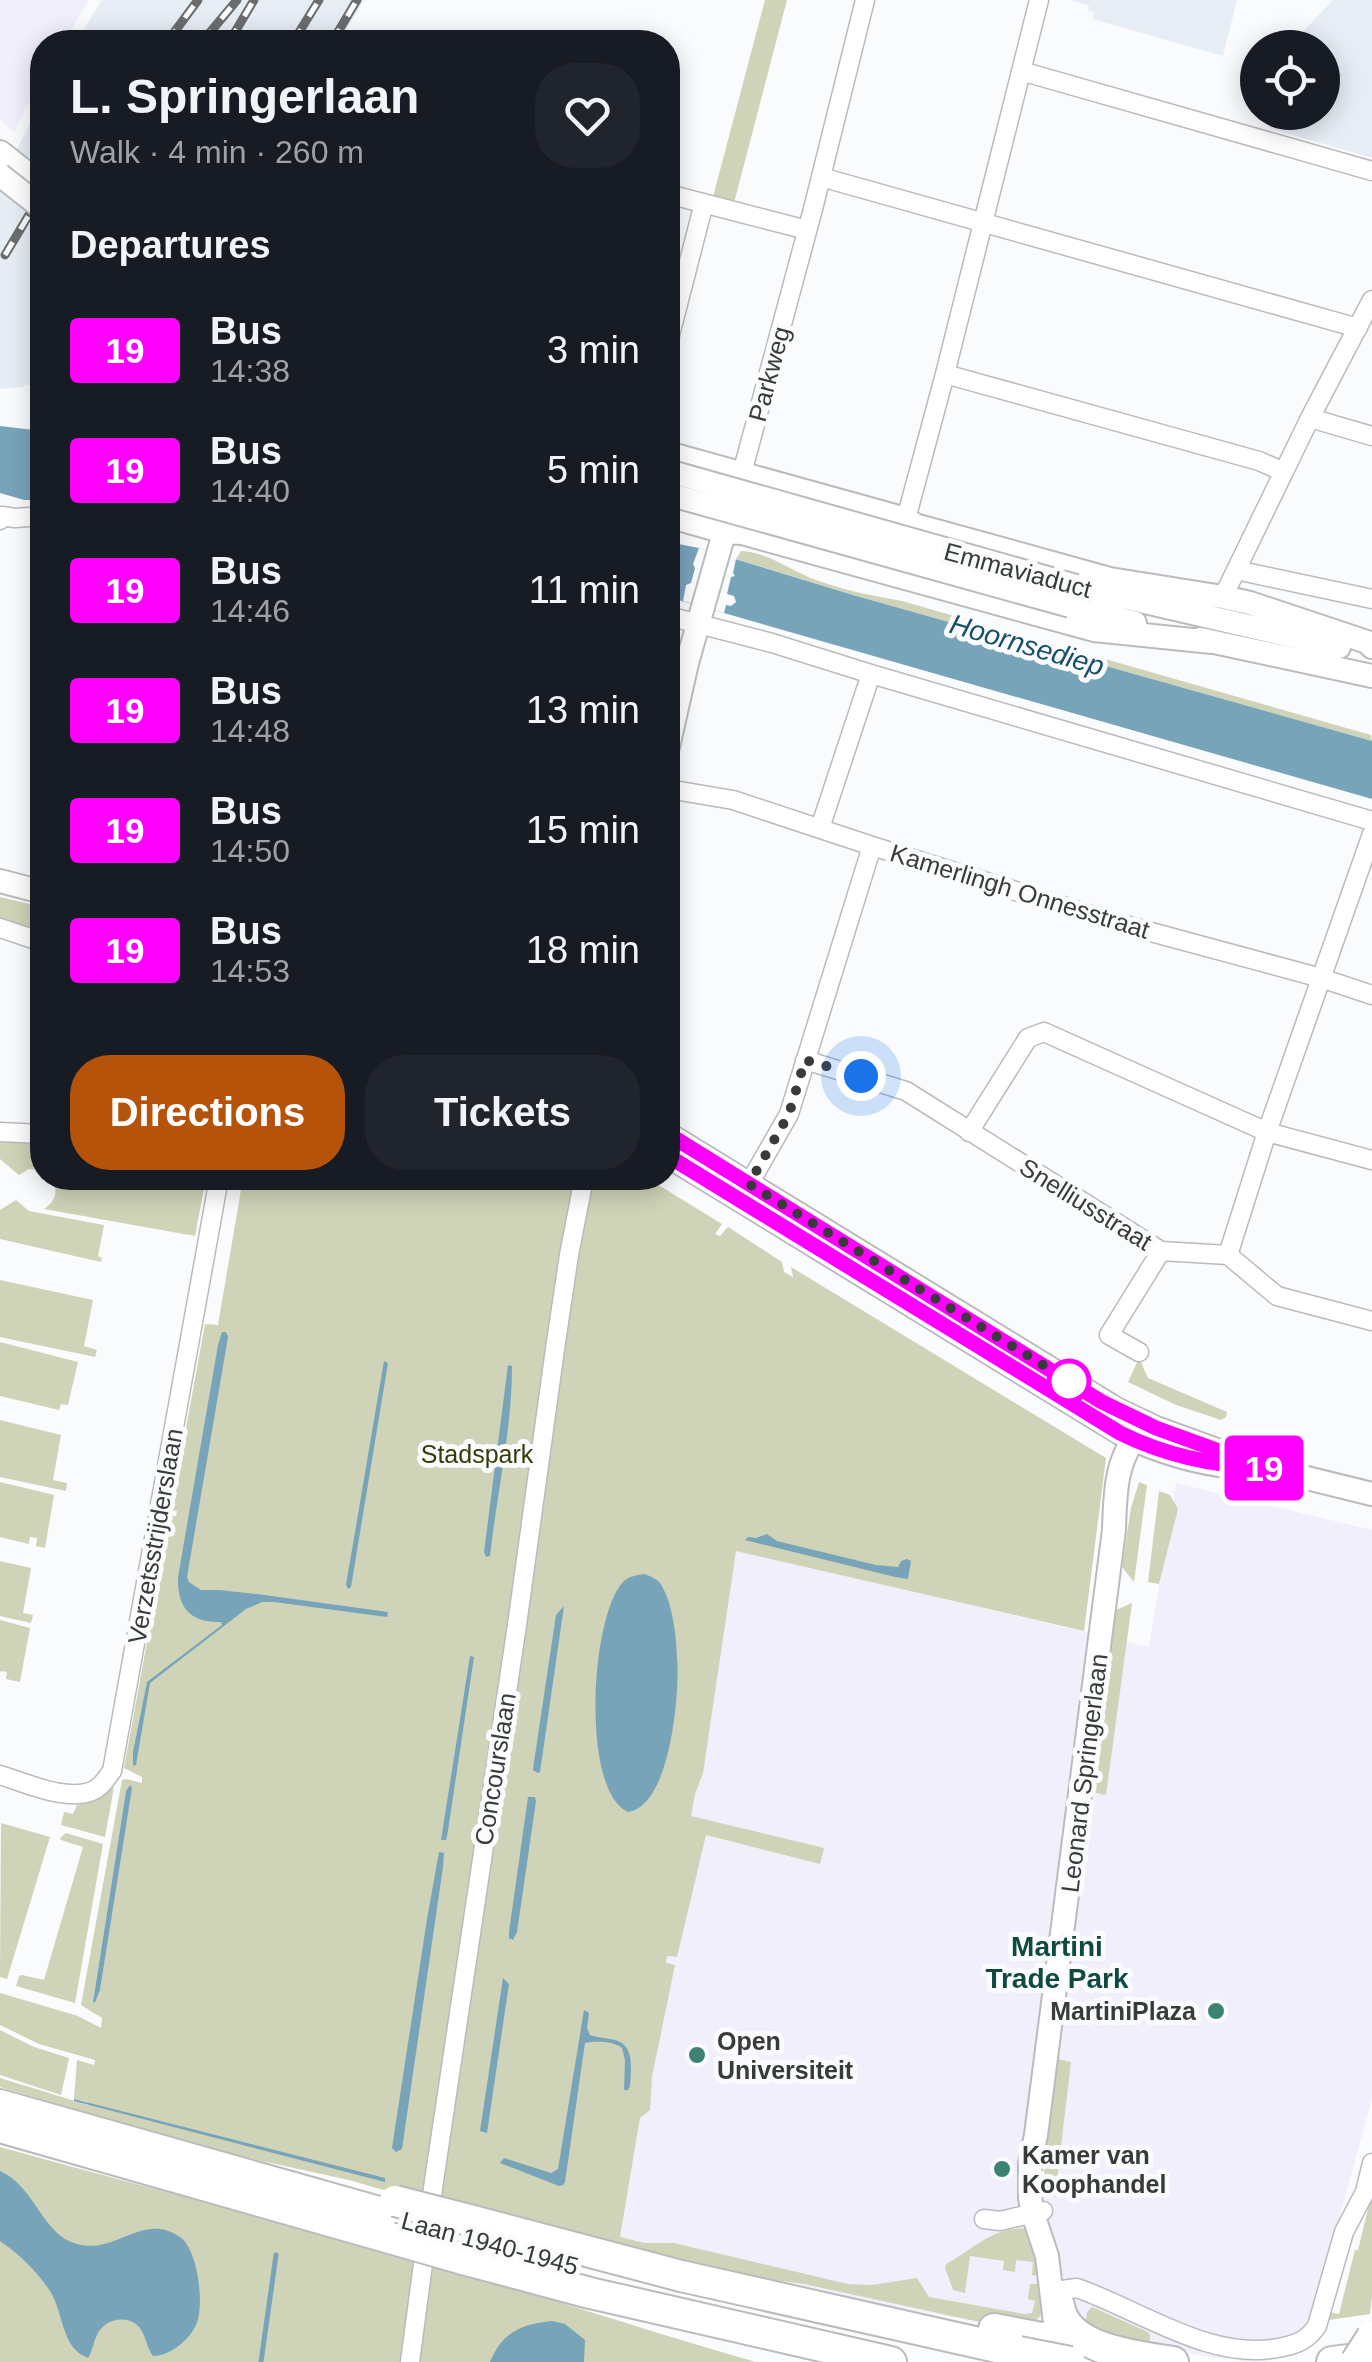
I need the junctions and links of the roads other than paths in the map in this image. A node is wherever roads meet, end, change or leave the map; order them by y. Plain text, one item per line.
1 (865, 0) edge
2 (1039, 0) edge
3 (1021, 71) junction
4 (0, 152) edge
5 (1372, 172) edge
6 (0, 175) edge
7 (30, 176) edge
8 (821, 177) junction
9 (680, 197) edge
10 (30, 199) edge
11 (704, 203) junction
12 (982, 223) junction
13 (807, 230) junction
14 (680, 296) edge
15 (1372, 300) edge
16 (1358, 328) junction
17 (945, 374) junction
18 (1310, 418) junction
19 (1372, 436) edge
20 (680, 456) edge
21 (1284, 472) junction
22 (742, 473) junction
23 (680, 475) edge
24 (680, 497) edge
25 (30, 517) edge
26 (906, 519) junction
27 (0, 520) edge
28 (680, 522) edge
29 (721, 543) junction
30 (1236, 570) junction
31 (1073, 596) junction
32 (1223, 596) junction
33 (1372, 600) edge
34 (680, 616) edge
35 (700, 616) junction
36 (1212, 642) junction
37 (1372, 650) edge
38 (871, 674) junction
39 (1372, 676) edge
40 (680, 698) edge
41 (680, 791) edge
42 (1372, 821) edge
43 (820, 828) junction
44 (1372, 834) edge
45 (872, 846) junction
46 (0, 872) edge
47 (30, 878) edge
48 (0, 881) edge
49 (30, 889) edge
50 (0, 928) edge
51 (30, 938) edge
52 (1320, 978) junction
53 (1372, 995) edge
54 (805, 1060) junction
55 (0, 1132) edge
56 (969, 1132) junction
57 (1267, 1132) junction
58 (30, 1133) edge
59 (680, 1141) edge
60 (1372, 1160) edge
61 (680, 1163) edge
62 (749, 1184) junction
63 (217, 1190) edge
64 (582, 1190) edge
65 (1161, 1250) junction
66 (1228, 1255) junction
67 (1372, 1322) edge
68 (1138, 1352) dead end
69 (1140, 1436) junction
70 (1372, 1494) edge
71 (0, 1775) edge
72 (0, 2105) edge
73 (0, 2127) edge
74 (1372, 2163) edge
75 (1038, 2212) junction
76 (393, 2219) junction
77 (984, 2219) dead end
78 (466, 2239) junction
79 (590, 2293) junction
80 (1052, 2333) edge
81 (1372, 2337) edge
82 (1372, 2357) edge
83 (410, 2362) edge
84 (810, 2362) edge
85 (891, 2362) edge
86 (984, 2362) edge
87 (1172, 2362) edge
88 (1332, 2362) edge
89 (1356, 2362) edge

1 - 8 street, Parkweg
2 - 3 street
3 - 5 street
3 - 12 street
4 - 7 main road
6 - 10 main road, bridge
8 - 12 street
8 - 13 street, Parkweg
9 - 11 street
11 - 13 street
11 - 14 street
12 - 16 street
12 - 17 street
13 - 22 street, Parkweg
15 - 16 street
16 - 18 street
17 - 21 street
17 - 26 street
18 - 19 street
18 - 21 street
20 - 22 main road
21 - 30 street
22 - 26 main road
22 - 29 main road, Parkweg
23 - 31 main road, Emmaviaduct, bridge
24 - 31 main road, Emmaviaduct, bridge
25 - 27 street
26 - 32 main road
28 - 29 main road
29 - 35 main road, Parkweg
29 - 36 main road
30 - 32 street
30 - 33 street
31 - 36 main road, Emmaviaduct
31 - 37 main road, Emmaviaduct
32 - 37 main road
34 - 35 street
35 - 38 street
35 - 40 main road, Parkweg
36 - 39 main road, Emmaviaduct
38 - 42 street
38 - 43 street
41 - 43 street, Kamerlingh Onnesstraat
43 - 45 street, Kamerlingh Onnesstraat
44 - 52 street
45 - 52 street, Kamerlingh Onnesstraat
45 - 54 street
46 - 47 main road
48 - 49 main road
50 - 51 street
52 - 53 street, Kamerlingh Onnesstraat
52 - 57 street
54 - 56 street, Snelliusstraat
54 - 62 street
55 - 58 street
56 - 57 street
56 - 65 street, Snelliusstraat
57 - 60 street
57 - 66 street
59 - 62 main road
61 - 69 main road
62 - 69 main road
63 - 71 street, Verzetsstrijderslaan
64 - 83 street, Concourslaan
65 - 66 street, Snelliusstraat
65 - 68 street
66 - 67 street
69 - 70 main road
69 - 75 main road, Leonard Springerlaan
72 - 76 highway, Laan 1940-1945
73 - 76 highway, Laan 1940-1945
74 - 80 street
75 - 77 street
75 - 80 main road, Leonard Springerlaan
75 - 80 main road, Leonard Springerlaan
76 - 78 highway, Laan 1940-1945
78 - 79 highway, Laan 1940-1945
78 - 80 highway
78 - 86 highway, Laan 1940-1945
79 - 84 highway
79 - 85 highway, Laan 1940-1945
80 - 87 highway
81 - 89 highway, bridge
82 - 88 highway

